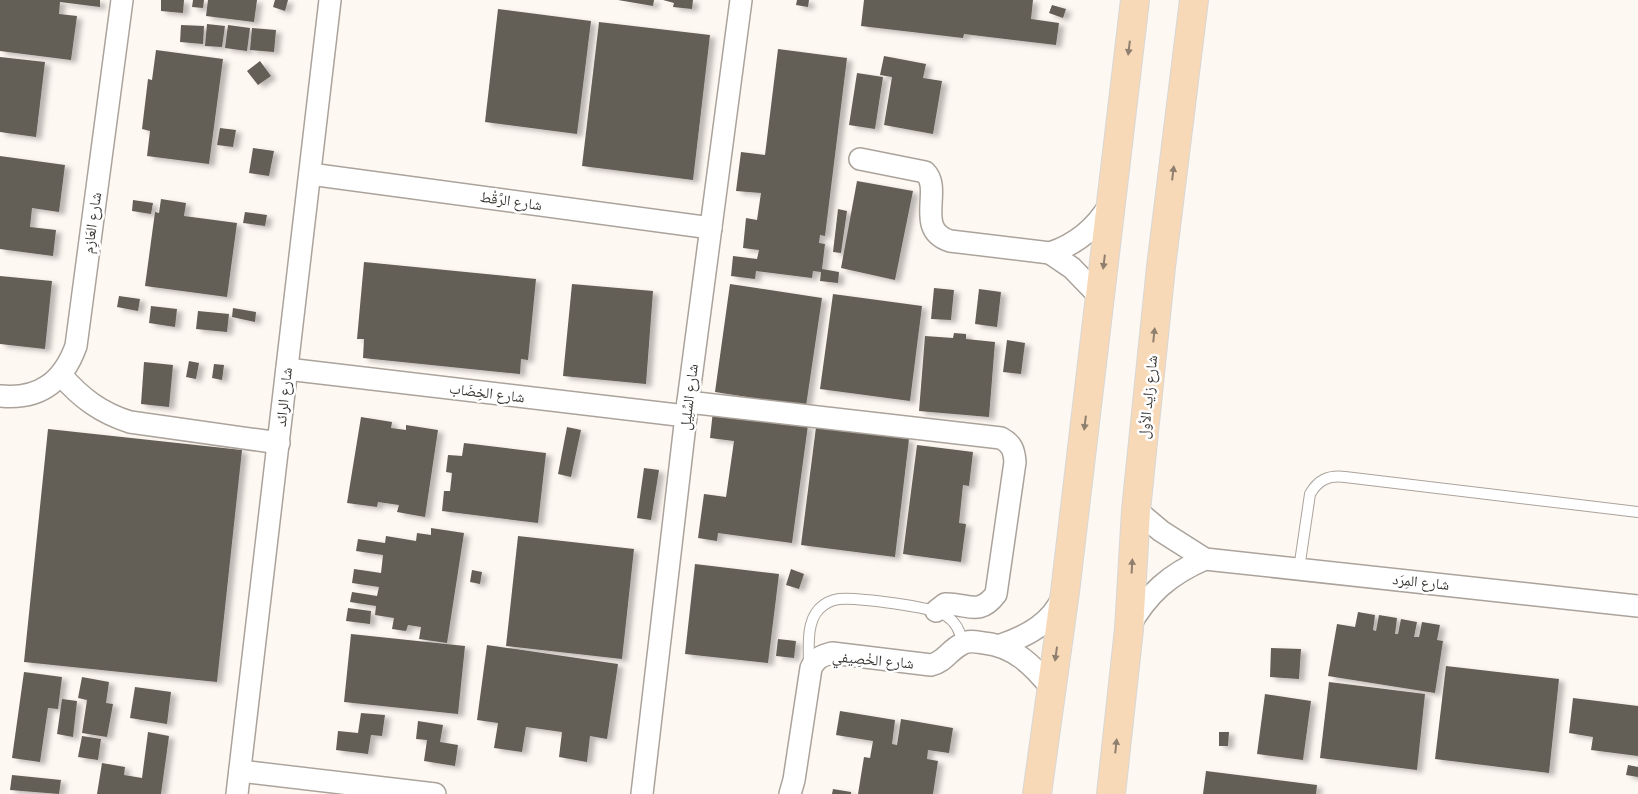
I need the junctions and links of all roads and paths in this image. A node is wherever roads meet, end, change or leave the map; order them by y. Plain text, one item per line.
1 (122, 0) edge
2 (330, 0) edge
3 (741, 0) edge
4 (1135, 0) edge
5 (1194, 0) edge
6 (860, 159) dead end
7 (310, 174) junction
8 (1111, 203) junction
9 (711, 228) junction
10 (1050, 252) junction
11 (1100, 297) junction
12 (287, 369) junction
13 (61, 375) junction
14 (0, 396) edge
15 (687, 409) junction
16 (279, 443) junction
17 (1136, 510) junction
18 (1638, 512) edge
19 (1205, 559) junction
20 (1299, 569) junction
21 (1065, 592) junction
22 (1638, 606) edge
23 (936, 611) junction
24 (1129, 629) junction
25 (962, 644) junction
26 (1001, 645) junction
27 (808, 678) junction
28 (1052, 689) junction
29 (240, 771) junction
30 (237, 794) edge
31 (435, 794) edge
32 (642, 794) edge
33 (790, 794) edge
34 (1037, 794) edge
35 (1111, 794) edge

1 - 13 street, شارع العَازِم
2 - 7 street, شارع الرائد
3 - 9 street, شارع السِّلِيل
4 -> 8 main road
17 -> 5 main road, شارع زايد الأول
6 - 10 street
7 - 9 street, شارع الرَّقْط
7 - 12 street, شارع الرائد
8 - 10 street
8 -> 11 main road
9 - 15 street, شارع السِّلِيل
10 - 11 street
11 -> 21 main road
12 - 15 street, شارع الخِضَاب
12 - 16 street, شارع الرائد
13 - 14 street, شارع العَازِم
13 - 16 street
15 - 23 street, شارع الخِضَاب
15 - 32 street, شارع السِّلِيل
16 - 29 street, شارع الرائد
17 - 19 street, شارع المِرَد
24 -> 17 main road, شارع زايد الأول
18 - 20 lane
19 - 20 street, شارع المِرَد
19 - 24 street
20 - 22 street, شارع المِرَد
21 - 26 street
21 -> 28 main road
23 - 25 lane
23 - 27 lane
35 -> 24 main road, شارع زايد الأول
25 - 26 street
25 - 27 street, شارع الخْصِيفي
26 - 28 street
27 - 33 street, شارع الخْصِيفي
28 - 34 main road
29 - 30 street, شارع الرائد
29 - 31 street

